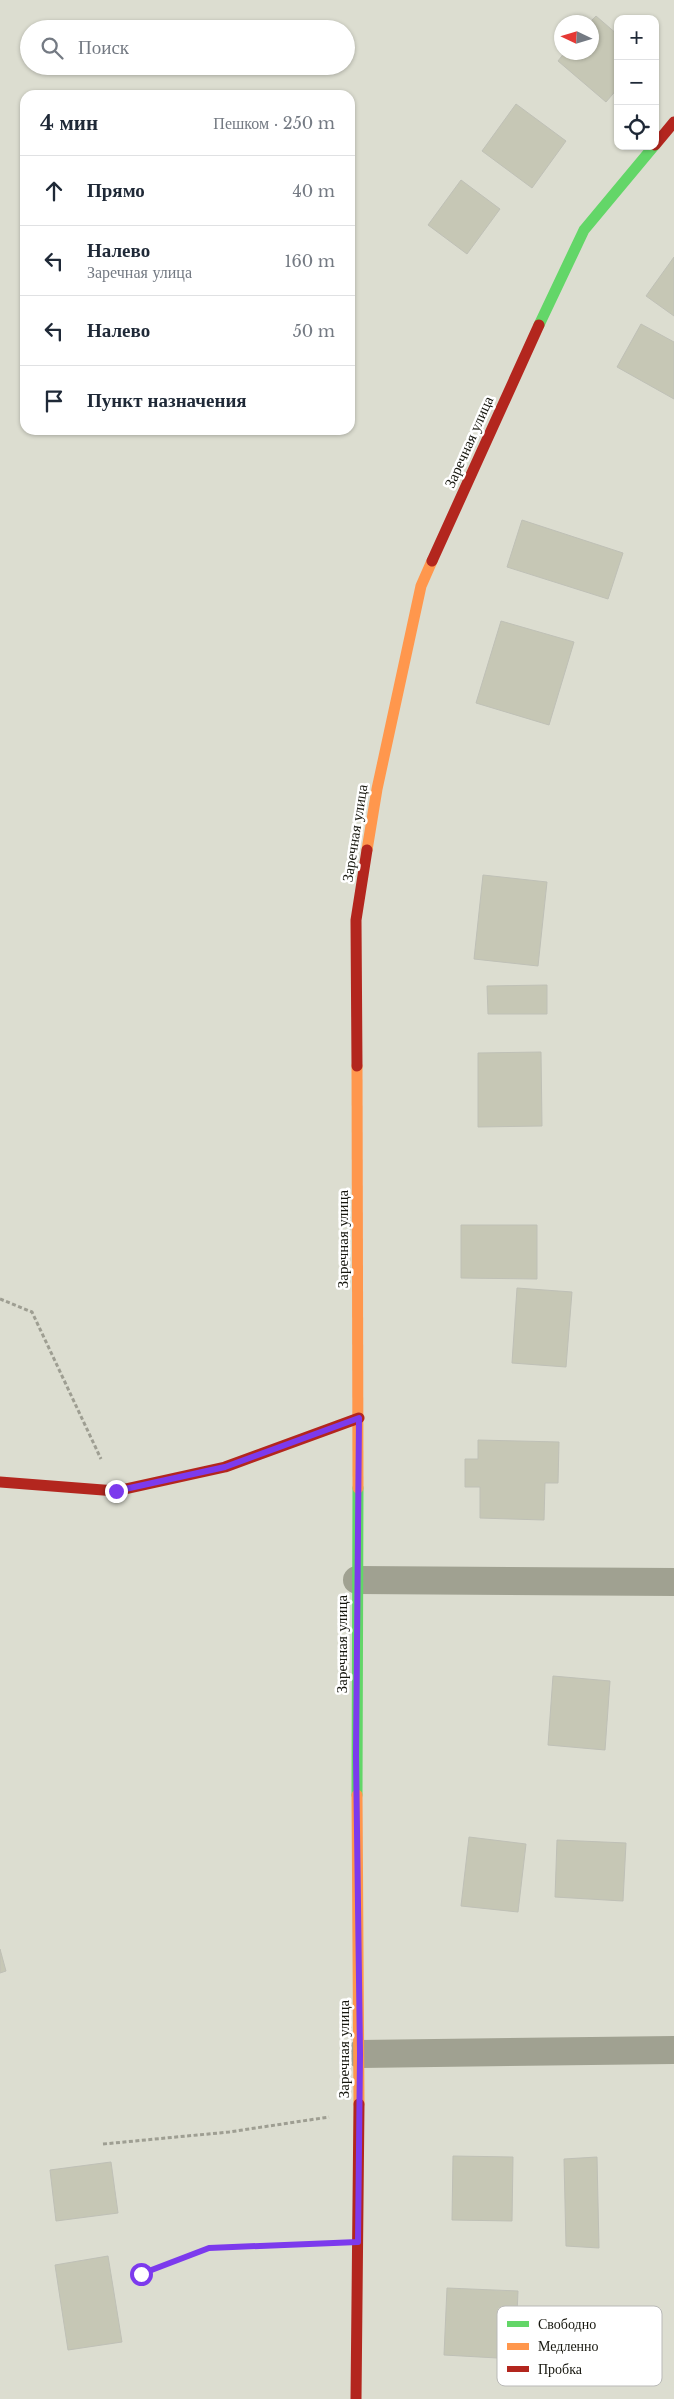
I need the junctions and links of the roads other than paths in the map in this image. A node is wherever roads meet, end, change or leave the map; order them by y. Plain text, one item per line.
1 (674, 122) edge
2 (659, 141) edge
3 (652, 150) edge
4 (359, 1418) junction
5 (0, 1482) edge
6 (358, 1580) junction
7 (674, 1582) edge
8 (674, 2050) edge
9 (360, 2054) junction
10 (356, 2399) edge

1 - 2 street, Заречная улица
3 - 4 street, Заречная улица
4 - 5 street
4 - 6 street, Заречная улица
6 - 7 street
6 - 9 street, Заречная улица
8 - 9 street
9 - 10 street, Заречная улица

